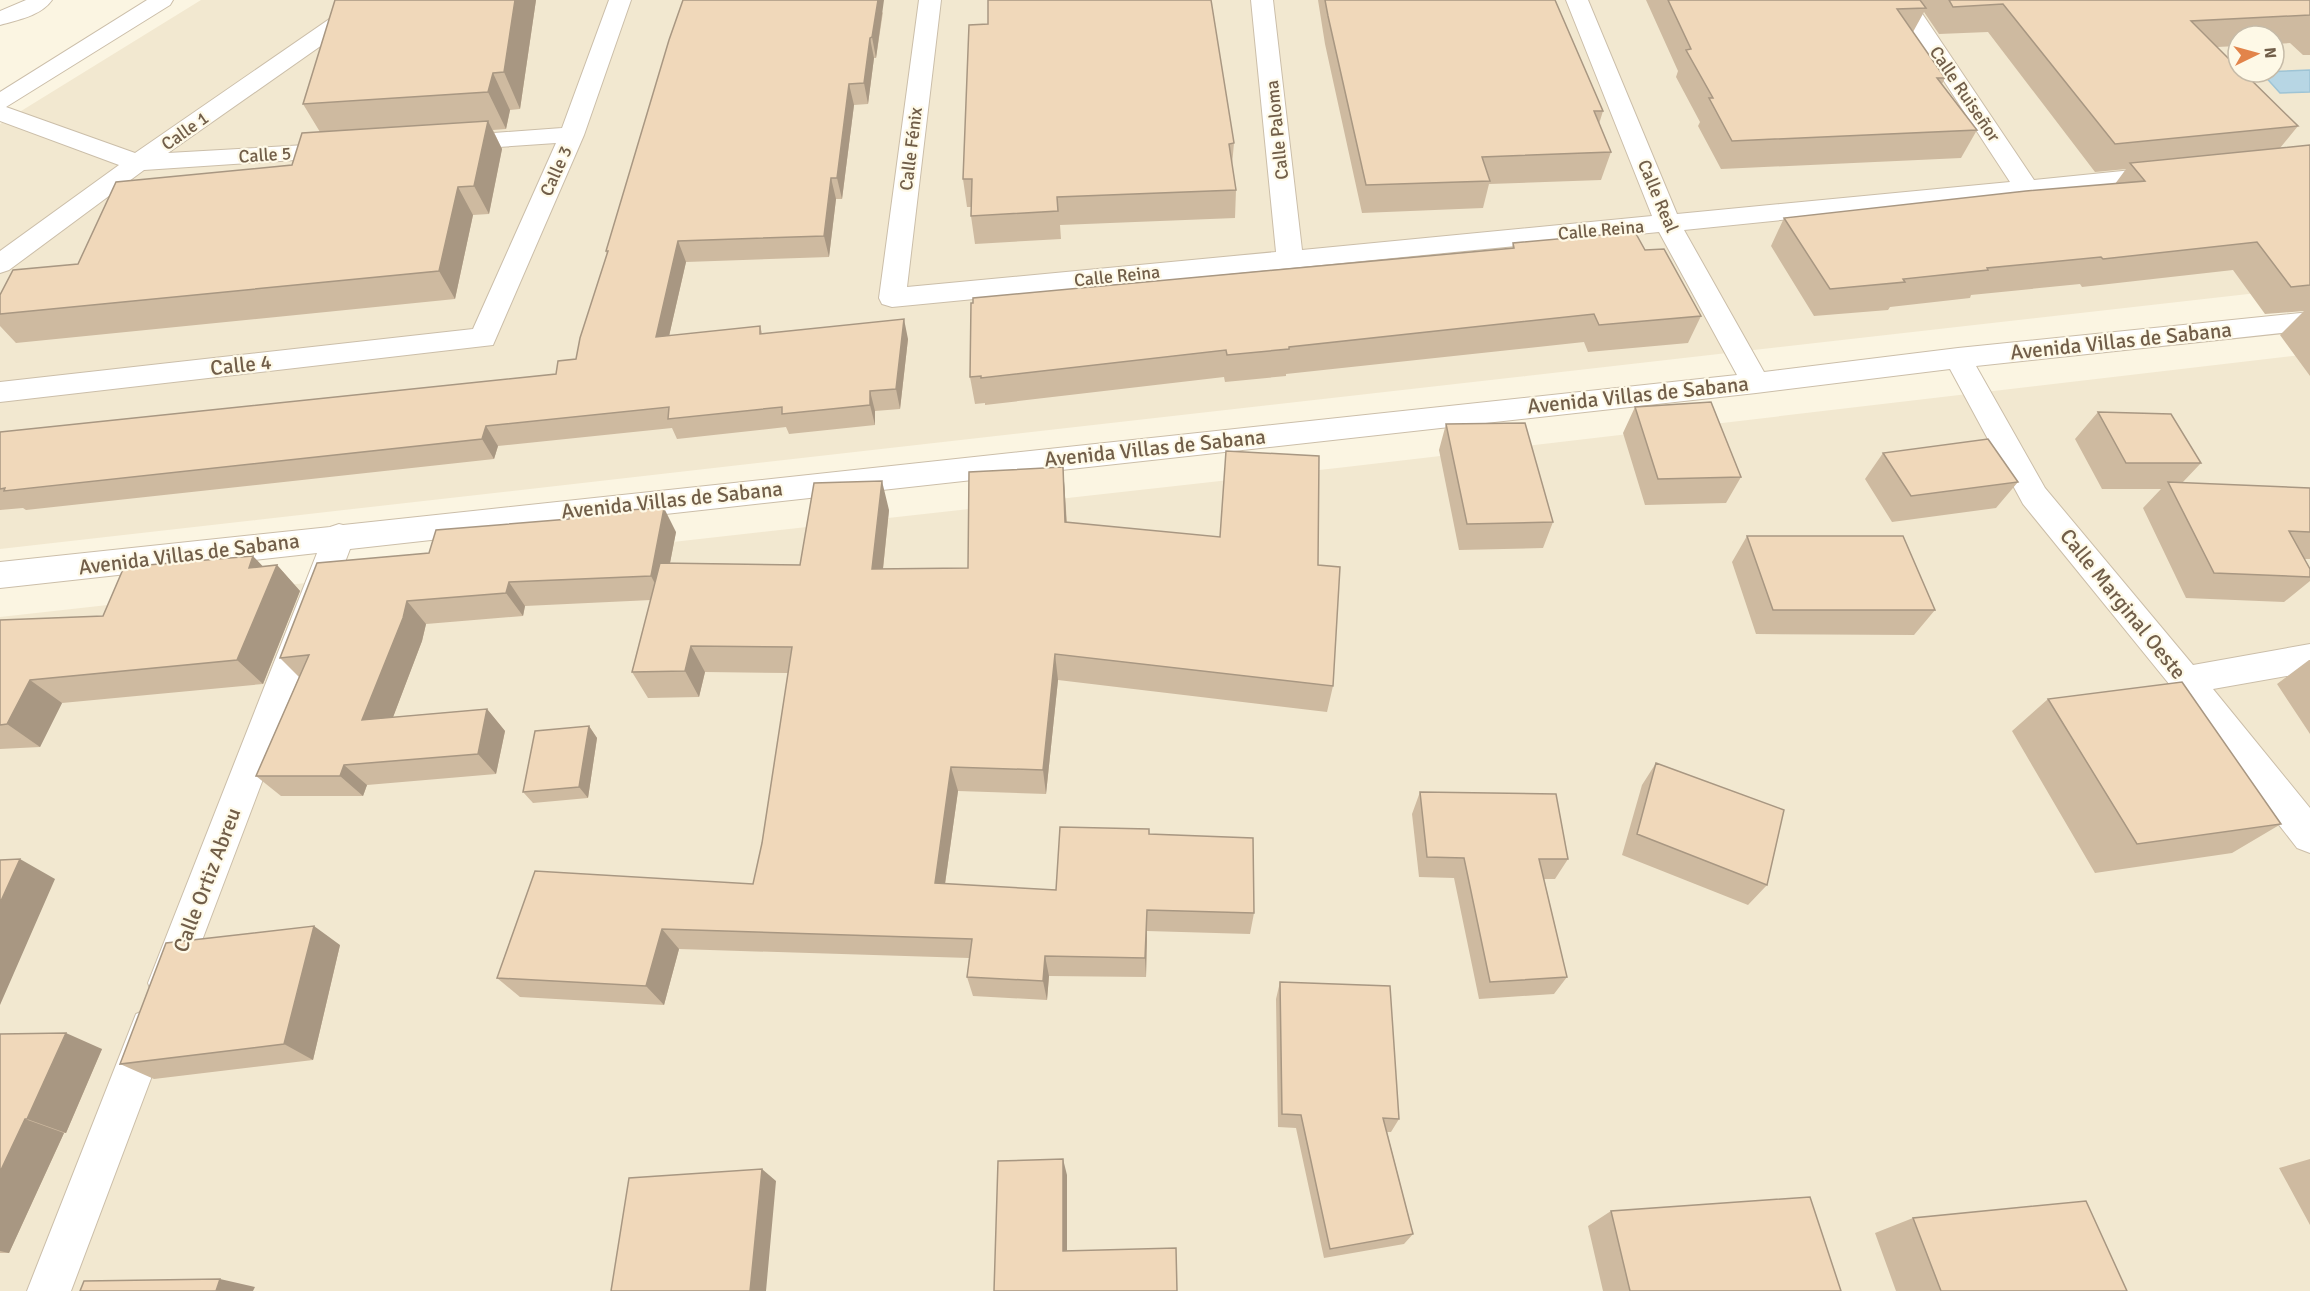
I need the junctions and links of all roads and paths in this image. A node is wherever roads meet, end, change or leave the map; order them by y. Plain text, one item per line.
1 (41, 0) edge
2 (162, 0) edge
3 (371, 0) edge
4 (620, 0) edge
5 (930, 0) edge
6 (1262, 0) edge
7 (1576, 0) edge
8 (1902, 0) edge
9 (0, 18) edge
10 (0, 102) edge
11 (0, 113) edge
12 (572, 135) junction
13 (432, 144) edge
14 (361, 149) edge
15 (138, 163) junction
16 (2180, 174) edge
17 (2027, 188) junction
18 (1668, 224) junction
19 (1290, 259) junction
20 (0, 264) edge
21 (892, 298) joint
22 (2310, 321) edge
23 (483, 338) joint
24 (1958, 358) junction
25 (1756, 382) junction
26 (0, 392) edge
27 (339, 536) junction
28 (0, 575) edge
29 (2310, 658) edge
30 (2186, 680) junction
31 (2310, 836) edge
32 (49, 1291) edge

1 - 9 street
2 - 10 street
3 - 15 street, Calle 1
4 - 12 street, Calle 3
5 - 21 street, Calle Fénix
6 - 19 street, Calle Paloma
7 - 18 street, Calle Real
8 - 17 street, Calle Ruiseñor
11 - 15 street
12 - 13 street
12 - 23 street, Calle 3
14 - 15 street, Calle 5
15 - 20 street, Calle 1
16 - 17 street, Calle Reina
17 - 18 street, Calle Reina
18 - 19 street, Calle Reina
18 - 25 street, Calle Real
19 - 21 street, Calle Reina
22 - 24 street, Avenida Villas de Sabana
23 - 26 street, Calle 4
24 - 25 street, Avenida Villas de Sabana
24 - 30 street, Calle Marginal Oeste
25 - 27 street, Avenida Villas de Sabana
27 - 28 street, Avenida Villas de Sabana
27 - 32 street, Calle Ortiz Abreu
29 - 30 street
30 - 31 street, Calle Marginal Oeste

